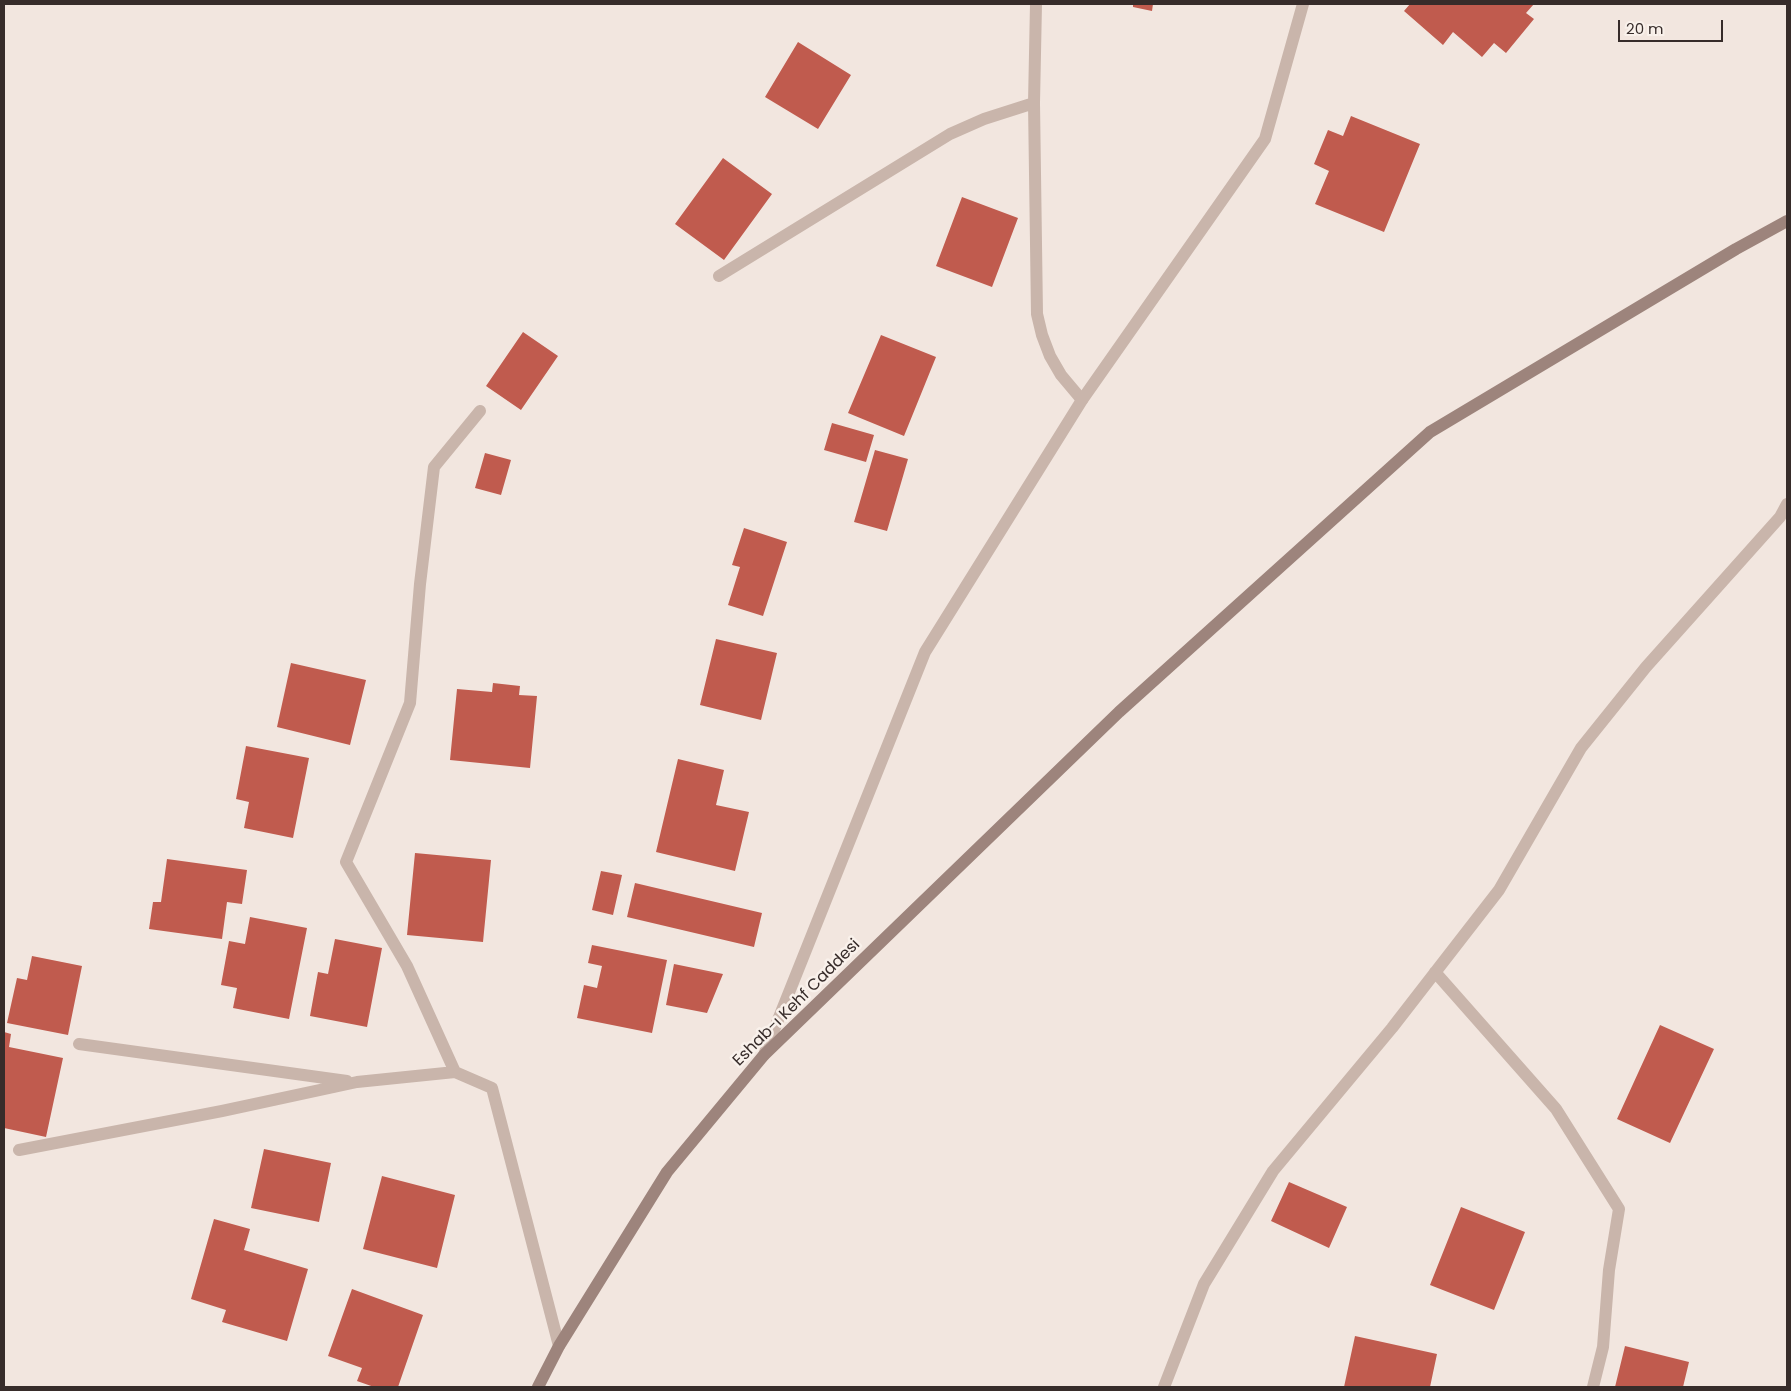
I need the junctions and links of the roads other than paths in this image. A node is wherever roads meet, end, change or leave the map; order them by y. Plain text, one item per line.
1 (1036, 4) edge
2 (1303, 4) edge
3 (1034, 103) junction
4 (1787, 221) edge
5 (719, 276) dead end
6 (1082, 400) junction
7 (480, 411) dead end
8 (1787, 504) edge
9 (1435, 972) junction
10 (79, 1044) dead end
11 (764, 1055) junction
12 (455, 1072) junction
13 (357, 1082) junction
14 (19, 1150) dead end
15 (559, 1346) junction
16 (538, 1387) edge
17 (1164, 1387) edge
18 (1593, 1387) edge

1 - 3 street
2 - 6 street
3 - 5 street
3 - 6 street
4 - 11 street, Eshab-ı Kehf Caddesi
6 - 11 street
7 - 12 street
8 - 9 street
9 - 17 street
9 - 18 street
10 - 13 street
11 - 15 street, Eshab-ı Kehf Caddesi
12 - 13 street
12 - 15 street
13 - 14 street
15 - 16 street, Eshab-ı Kehf Caddesi

